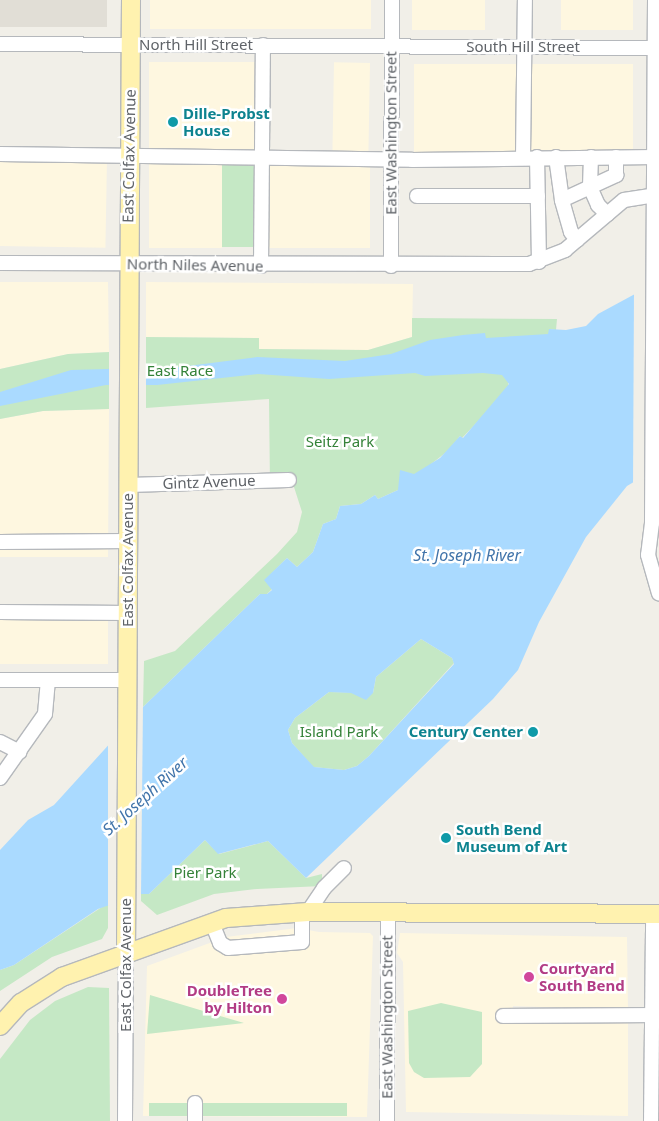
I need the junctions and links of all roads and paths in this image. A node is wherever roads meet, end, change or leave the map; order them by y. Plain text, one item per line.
1 (131, 0) edge
2 (392, 0) edge
3 (525, 0) edge
4 (655, 0) edge
5 (0, 44) edge
6 (130, 45) junction
7 (263, 45) junction
8 (391, 46) junction
9 (525, 46) junction
10 (655, 48) junction
11 (0, 154) edge
12 (128, 154) junction
13 (261, 156) junction
14 (523, 157) junction
15 (537, 157) junction
16 (556, 157) junction
17 (591, 157) junction
18 (616, 157) junction
19 (655, 157) junction
20 (391, 160) junction
21 (590, 187) junction
22 (417, 196) dead end
23 (538, 196) junction
24 (654, 196) junction
25 (562, 200) junction
26 (607, 214) junction
27 (578, 240) junction
28 (539, 262) junction
29 (0, 263) edge
30 (127, 264) junction
31 (261, 266) junction
32 (391, 266) junction
33 (289, 480) dead end
34 (128, 485) junction
35 (652, 522) junction
36 (659, 538) edge
37 (128, 541) junction
38 (0, 542) edge
39 (659, 593) edge
40 (0, 612) edge
41 (128, 613) junction
42 (0, 680) edge
43 (48, 680) junction
44 (127, 680) junction
45 (0, 742) edge
46 (20, 752) junction
47 (0, 778) edge
48 (344, 868) dead end
49 (305, 912) junction
50 (388, 912) junction
51 (656, 914) edge
52 (212, 923) junction
53 (126, 954) junction
54 (651, 1014) junction
55 (504, 1016) dead end
56 (0, 1026) edge
57 (125, 1121) edge
58 (387, 1121) edge
59 (651, 1121) edge

1 - 6 main road, East Colfax Avenue
2 - 8 street, East Washington Street
3 - 9 street
4 - 10 street
5 - 6 street, North Hill Street
6 - 7 street, North Hill Street
6 - 12 main road, East Colfax Avenue
7 - 8 street, North Hill Street
7 - 13 street
8 - 9 street, South Hill Street
8 - 20 street, East Washington Street
9 - 10 street, South Hill Street
9 - 14 street
10 - 19 street
11 - 12 street
12 - 13 street
12 - 30 main road, East Colfax Avenue
13 - 20 street
13 - 31 street
14 - 15 street
14 - 20 street
15 - 16 street
15 - 23 street
16 - 17 street
16 - 25 street
17 - 18 street
17 - 21 street
18 - 19 street
18 - 21 street
19 - 24 street
20 - 32 street, East Washington Street
21 - 25 street
21 - 26 street
22 - 23 street
23 - 28 street
24 - 26 street
24 - 35 street
25 - 27 street
26 - 27 street
27 - 28 street
28 - 32 street, North Niles Avenue
29 - 30 street, North Niles Avenue
30 - 31 street, North Niles Avenue
30 - 34 main road, East Colfax Avenue
31 - 32 street, North Niles Avenue
33 - 34 street, Gintz Avenue
34 - 37 main road, East Colfax Avenue
35 - 36 street
35 - 39 street
37 - 38 street
37 - 41 main road, East Colfax Avenue
40 - 41 street
41 - 44 main road, East Colfax Avenue
42 - 43 street
43 - 44 street
43 - 46 street
44 - 53 main road, East Colfax Avenue
45 - 46 street
46 - 47 street
48 - 49 street
49 - 50 main road
49 - 52 main road
49 - 52 street
50 - 51 main road
50 - 58 street, East Washington Street
51 - 54 street
52 - 53 main road
53 - 56 main road
53 - 57 street, East Colfax Avenue
54 - 55 street
54 - 59 street

